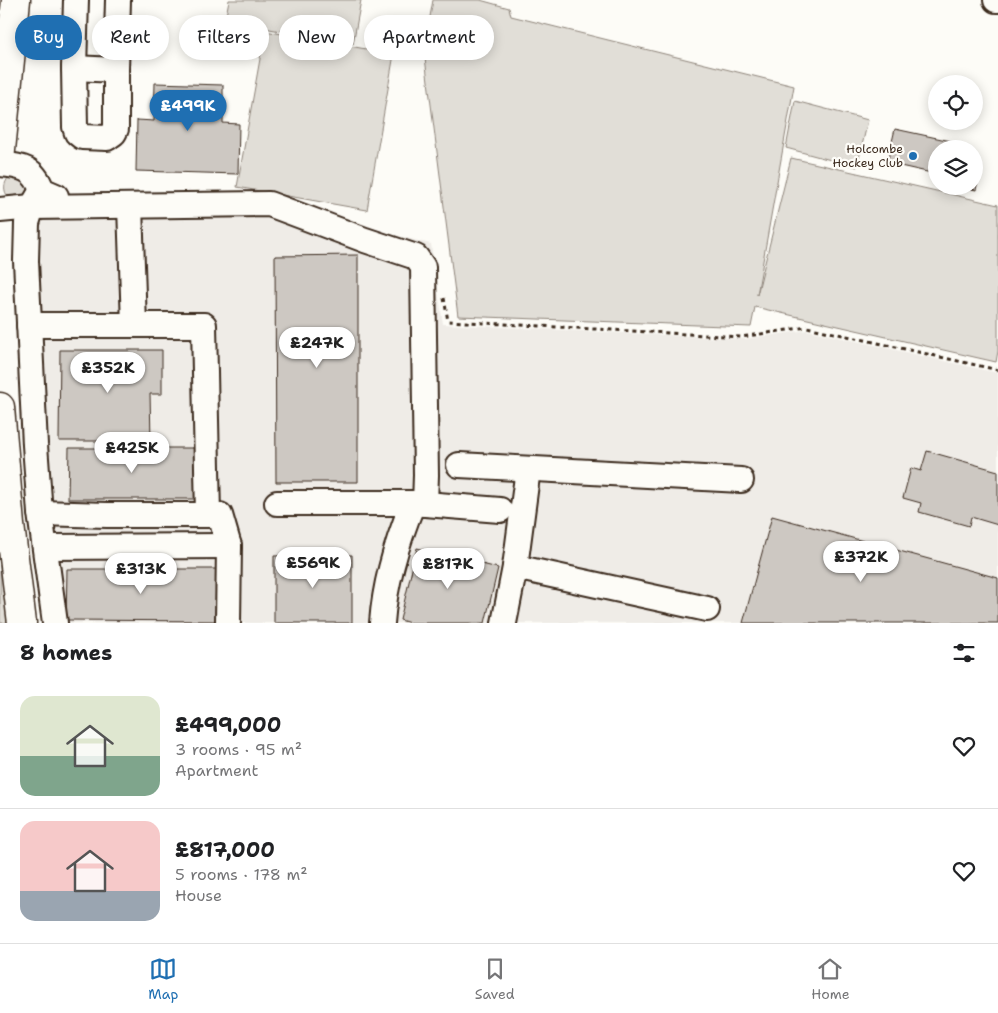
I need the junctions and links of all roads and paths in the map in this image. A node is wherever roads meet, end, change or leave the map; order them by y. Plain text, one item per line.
1 (16, 0) edge
2 (76, 0) edge
3 (118, 0) edge
4 (74, 68) junction
5 (116, 70) junction
6 (3, 103) edge
7 (0, 160) edge
8 (0, 164) edge
9 (37, 199) junction
10 (130, 206) junction
11 (0, 210) edge
12 (444, 294) dead end
13 (29, 325) junction
14 (134, 325) junction
15 (998, 370) edge
16 (0, 407) edge
17 (458, 465) dead end
18 (528, 469) junction
19 (741, 480) dead end
20 (277, 503) dead end
21 (419, 504) junction
22 (500, 510) dead end
23 (40, 513) junction
24 (208, 516) junction
25 (229, 546) junction
26 (46, 547) junction
27 (515, 567) junction
28 (707, 609) dead end
29 (22, 623) edge
30 (55, 623) edge
31 (228, 623) edge
32 (382, 623) edge
33 (504, 623) edge

1 - 6 main road
2 - 4 lane
3 - 5 lane
4 - 5 lane
4 - 5 lane
6 - 7 main road
8 - 9 lane
9 - 10 lane
9 - 11 lane
9 - 13 lane
10 - 14 lane
10 - 21 lane
12 - 15 path
13 - 14 lane
13 - 23 lane
14 - 24 lane
16 - 29 main road
17 - 18 lane
18 - 19 lane
18 - 27 lane
20 - 21 lane
21 - 22 lane
21 - 32 lane
23 - 24 lane
23 - 26 lane
24 - 25 lane
25 - 26 lane
25 - 31 lane
26 - 30 lane
27 - 28 lane
27 - 33 lane

